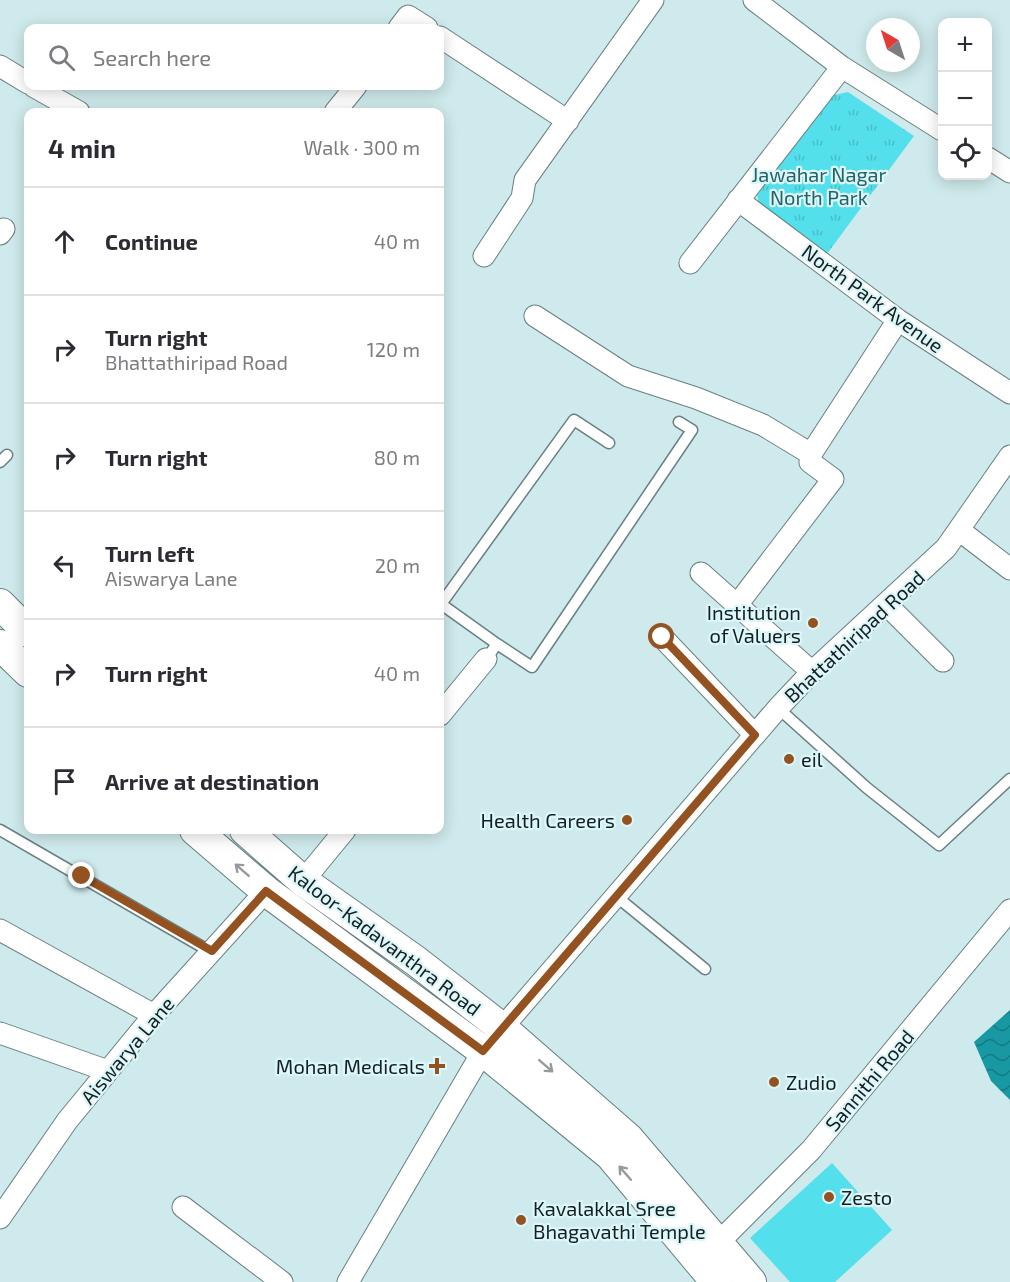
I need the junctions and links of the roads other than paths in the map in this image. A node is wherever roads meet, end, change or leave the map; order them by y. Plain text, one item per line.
1 (654, 0) edge
2 (755, 0) edge
3 (402, 24) edge
4 (421, 24) edge
5 (444, 40) edge
6 (0, 66) edge
7 (842, 67) junction
8 (24, 81) edge
9 (40, 90) edge
10 (353, 90) edge
11 (72, 108) edge
12 (338, 108) edge
13 (568, 121) junction
14 (938, 127) edge
15 (992, 161) edge
16 (1010, 172) edge
17 (738, 200) junction
18 (484, 256) dead end
19 (690, 263) dead end
20 (535, 316) dead end
21 (898, 320) junction
22 (1010, 393) edge
23 (680, 422) dead end
24 (609, 443) dead end
25 (811, 454) junction
26 (1010, 456) edge
27 (959, 530) junction
28 (1010, 569) edge
29 (701, 573) dead end
30 (444, 600) edge
31 (0, 604) edge
32 (737, 605) junction
33 (887, 605) junction
34 (444, 607) edge
35 (662, 637) dead end
36 (13, 644) edge
37 (491, 652) junction
38 (944, 661) dead end
39 (24, 665) edge
40 (812, 672) junction
41 (778, 708) junction
42 (444, 710) edge
43 (755, 735) junction
44 (1010, 778) edge
45 (0, 830) edge
46 (200, 834) edge
47 (249, 834) edge
48 (342, 834) edge
49 (303, 881) junction
50 (266, 891) junction
51 (617, 897) junction
52 (1010, 910) edge
53 (0, 930) edge
54 (212, 951) junction
55 (705, 969) dead end
56 (154, 1015) junction
57 (502, 1028) junction
58 (0, 1033) edge
59 (483, 1051) junction
60 (108, 1071) junction
61 (183, 1207) dead end
62 (0, 1218) edge
63 (719, 1242) junction
64 (282, 1282) edge
65 (348, 1282) edge
66 (716, 1282) edge
67 (751, 1282) edge

1 - 13 street
2 - 7 street
3 - 4 street
5 - 13 street
6 - 8 street
7 - 14 street
7 - 17 street
9 - 11 street
10 - 12 street
13 - 18 street
15 - 16 street
17 - 19 street
17 - 21 street, North Park Avenue
20 - 25 street
21 - 22 street, North Park Avenue
21 - 25 street
23 - 37 lane
24 - 30 lane
25 - 32 street
26 - 27 street, Bhattathiripad Road
27 - 28 street
27 - 33 street, Bhattathiripad Road
29 - 32 street
31 - 36 main road
32 - 40 street
33 - 38 street
33 - 40 street, Bhattathiripad Road
34 - 37 lane
35 - 43 street
36 - 39 main road
37 - 42 street
40 - 41 street, Bhattathiripad Road
41 - 43 street, Bhattathiripad Road
41 - 44 lane
43 - 51 street, Bhattathiripad Road
45 - 54 lane
50 -> 46 main road, Kaloor-Kadavanthra Road
47 - 49 main road, Kaloor-Kadavanthra Road
48 - 49 street
49 - 57 main road, Kaloor-Kadavanthra Road
50 - 54 street, Aiswarya Lane
50 - 59 main road, Kaloor-Kadavanthra Road
51 - 55 lane
51 - 57 street, Bhattathiripad Road
52 - 63 street, Sannithi Road
53 - 56 street
54 - 56 street, Aiswarya Lane
56 - 60 street, Aiswarya Lane
57 - 59 main road
57 -> 63 main road, Kaloor-Kadavanthra Road
58 - 60 street
59 - 65 street
66 -> 59 main road, Kaloor-Kadavanthra Road
60 - 62 street, Aiswarya Lane
61 - 64 street
63 - 67 main road, Kaloor-Kadavanthra Road

